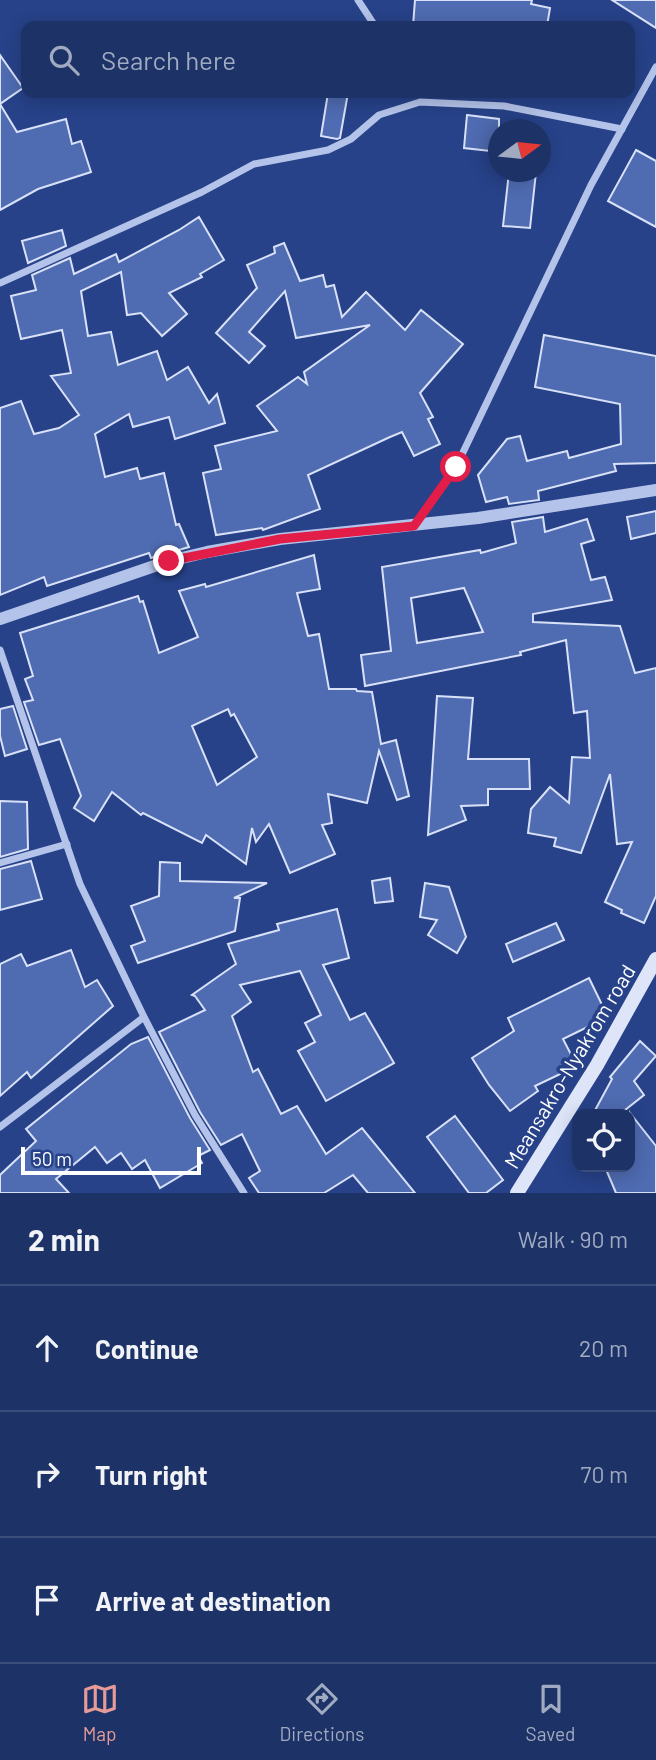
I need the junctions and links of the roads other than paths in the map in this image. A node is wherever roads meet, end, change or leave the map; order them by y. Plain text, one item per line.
1 (358, 0) edge
2 (372, 21) edge
3 (656, 67) edge
4 (418, 98) edge
5 (420, 102) junction
6 (622, 129) junction
7 (0, 283) edge
8 (656, 491) edge
9 (414, 526) junction
10 (0, 619) edge
11 (0, 649) edge
12 (67, 844) junction
13 (0, 863) edge
14 (656, 959) edge
15 (144, 1017) junction
16 (0, 1127) edge
17 (244, 1193) edge
18 (517, 1193) edge

1 - 2 street
3 - 6 street
4 - 5 street
5 - 6 street
5 - 7 street
6 - 9 street
8 - 9 street
9 - 10 street
11 - 12 street
12 - 13 street
12 - 15 street
14 - 18 main road, Meansakro-Nyakrom road
15 - 16 street
15 - 17 street

